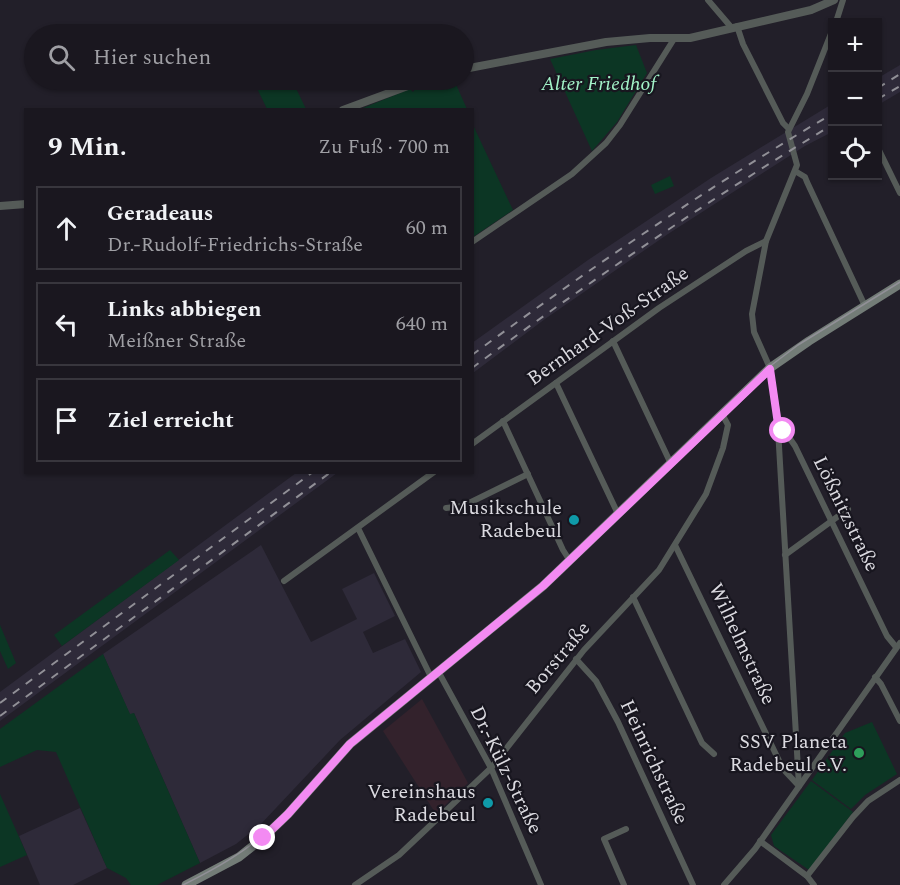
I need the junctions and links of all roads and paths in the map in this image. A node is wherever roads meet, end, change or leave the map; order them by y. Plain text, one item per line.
1 (708, 0) edge
2 (834, 0) edge
3 (843, 0) edge
4 (837, 18) edge
5 (734, 26) junction
6 (674, 39) junction
7 (828, 41) edge
8 (474, 67) edge
9 (397, 90) edge
10 (348, 108) edge
11 (789, 129) junction
12 (882, 156) edge
13 (795, 171) junction
14 (900, 193) edge
15 (24, 204) edge
16 (0, 206) edge
17 (474, 241) edge
18 (766, 241) junction
19 (900, 284) edge
20 (865, 306) junction
21 (613, 341) junction
22 (770, 369) junction
23 (556, 383) junction
24 (722, 414) junction
25 (504, 421) junction
26 (779, 431) junction
27 (474, 443) edge
28 (670, 464) junction
29 (431, 474) edge
30 (528, 474) junction
31 (446, 508) dead end
32 (848, 509) dead end
33 (618, 514) junction
34 (832, 521) junction
35 (358, 528) junction
36 (675, 545) junction
37 (785, 555) junction
38 (570, 561) junction
39 (284, 581) dead end
40 (633, 597) junction
41 (898, 645) edge
42 (576, 659) junction
43 (435, 674) junction
44 (875, 677) junction
45 (900, 721) edge
46 (714, 754) dead end
47 (491, 768) junction
48 (900, 780) edge
49 (799, 786) junction
50 (626, 829) dead end
51 (760, 841) junction
52 (807, 876) junction
53 (186, 885) edge
54 (355, 885) edge
55 (541, 885) edge
56 (624, 885) edge
57 (693, 885) edge
58 (724, 885) edge
59 (814, 885) edge

1 - 5 street
2 - 5 street
3 - 4 street
5 - 6 street
5 - 11 street
6 - 8 street
6 - 17 street
7 - 11 street
9 - 10 street
11 - 13 street
12 - 14 street
13 - 18 street
13 - 20 street
15 - 16 street
18 - 21 street, Bernhard-Voß-Straße
18 - 22 street
19 - 20 main road
20 - 22 main road
21 - 23 street, Bernhard-Voß-Straße
21 - 28 street
22 - 24 main road
22 - 26 street
23 - 25 street, Bernhard-Voß-Straße
23 - 33 street
24 - 28 main road
24 - 36 street, Borstraße
25 - 27 street, Bernhard-Voß-Straße
25 - 30 street
26 - 34 street, Lößnitzstraße
26 - 37 street
28 - 33 main road
29 - 35 street
30 - 31 street
30 - 38 street
32 - 34 street
33 - 38 main road
34 - 37 street
34 - 41 street, Lößnitzstraße
35 - 39 street
35 - 43 street, Dr.-Külz-Straße
36 - 40 street, Borstraße
36 - 49 street, Wilhelmstraße
37 - 49 street
38 - 43 main road
40 - 42 street, Borstraße
40 - 46 street
41 - 44 street
42 - 47 street, Borstraße
42 - 57 street, Heinrichstraße
43 - 47 street, Dr.-Külz-Straße
43 - 53 main road
44 - 45 street
44 - 49 street
47 - 54 street, Borstraße
47 - 55 street, Dr.-Külz-Straße
48 - 52 street
49 - 51 street
50 - 56 street
51 - 52 street
51 - 58 street
52 - 59 street

